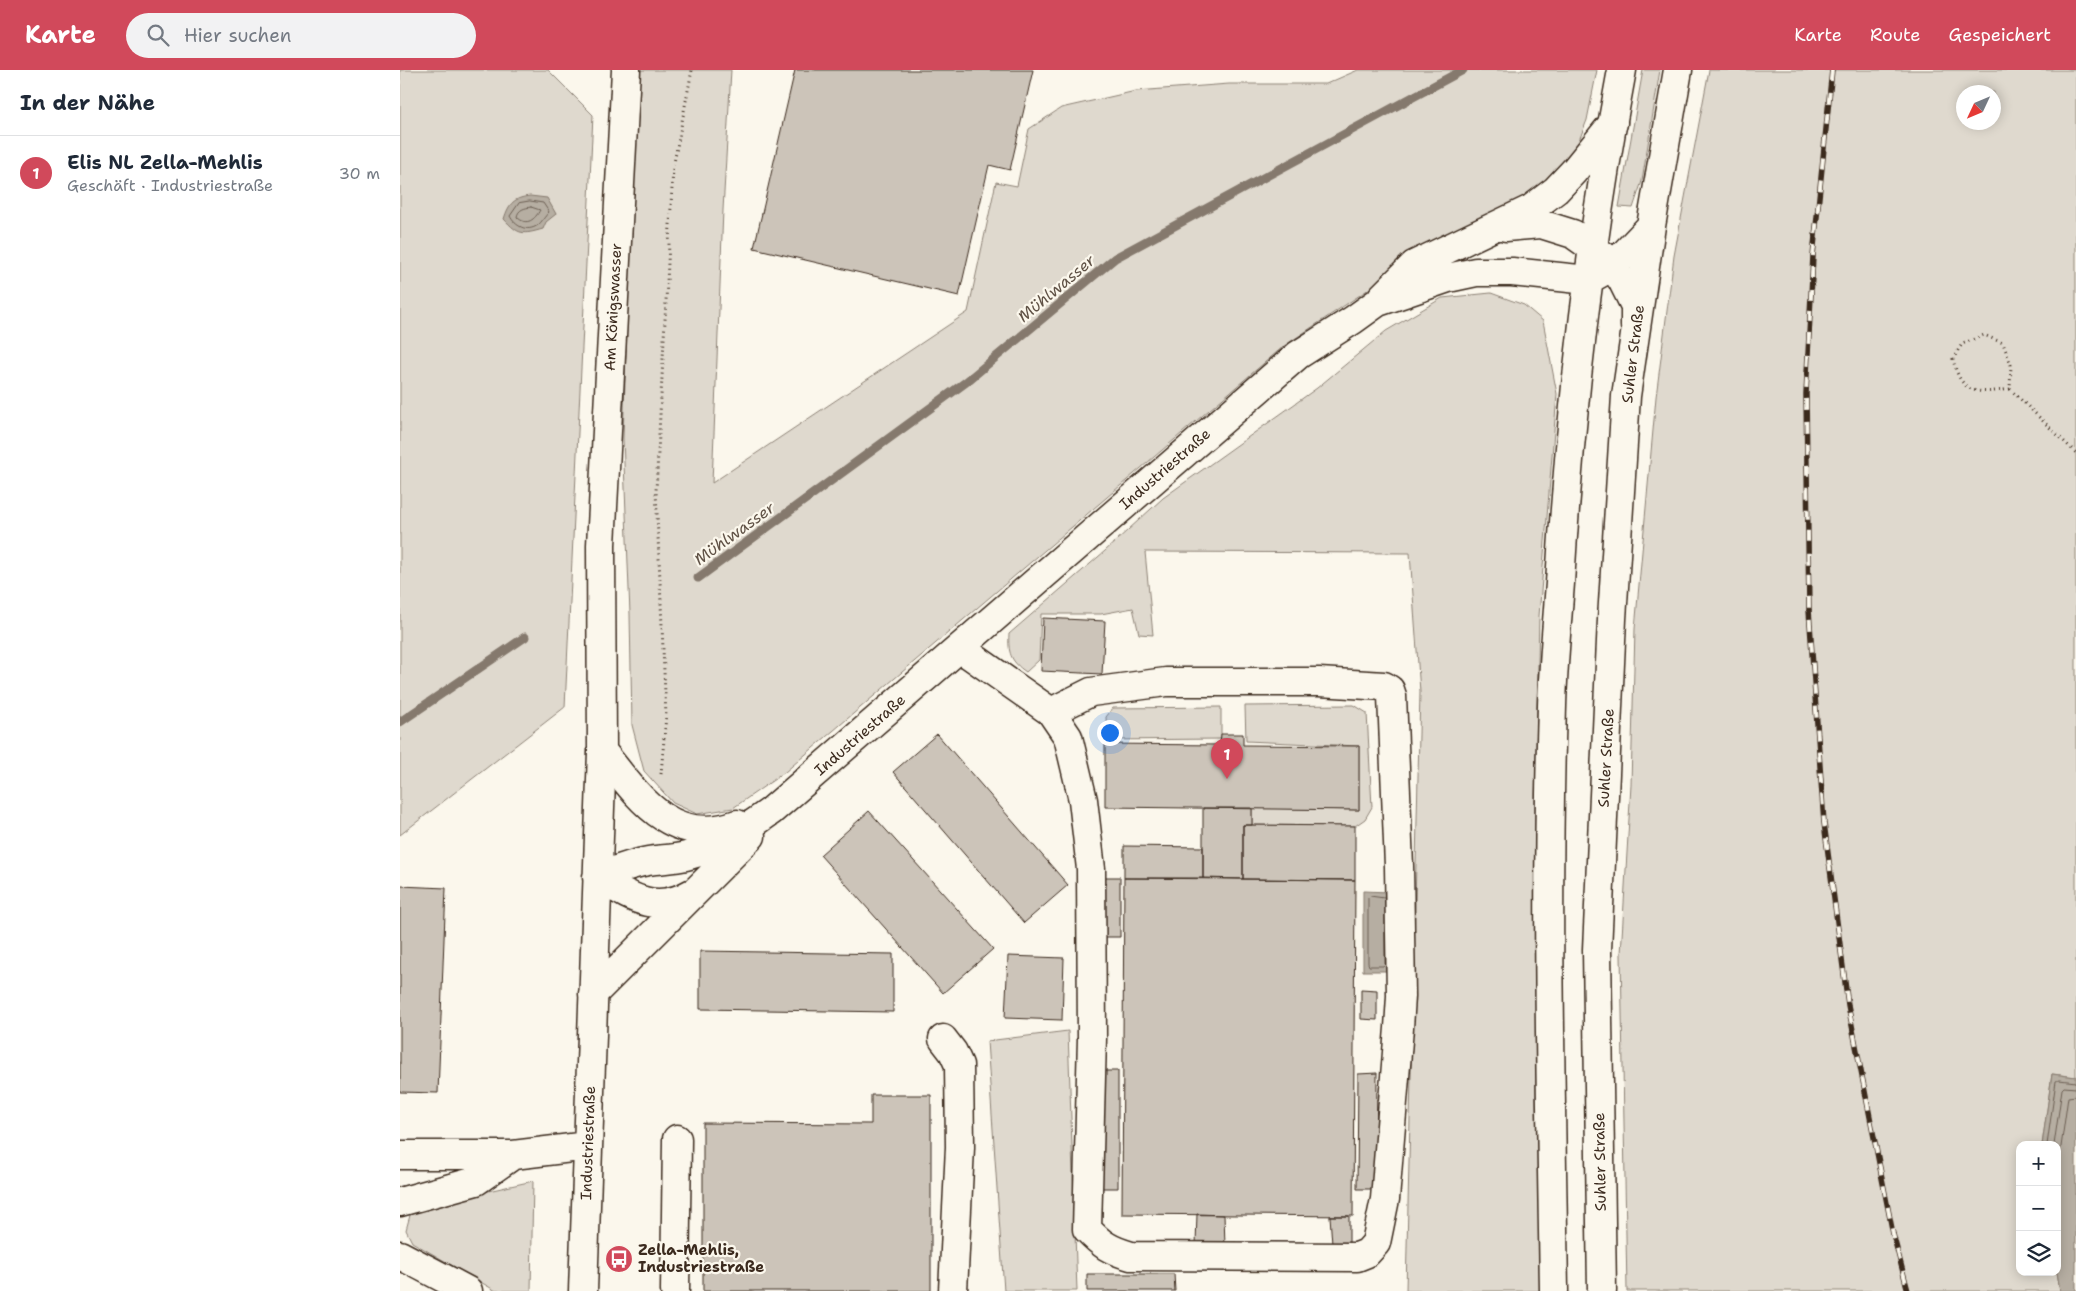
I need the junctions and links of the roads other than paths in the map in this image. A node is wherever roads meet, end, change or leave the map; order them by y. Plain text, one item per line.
1 (626, 70) edge
2 (1622, 70) edge
3 (1678, 70) edge
4 (1612, 122) junction
5 (1651, 226) junction
6 (1495, 227) junction
7 (1593, 248) junction
8 (1613, 266) junction
9 (1588, 280) junction
10 (1378, 302) junction
11 (1634, 336) junction
12 (601, 544) joint
13 (960, 648) junction
14 (1050, 712) junction
15 (602, 751) junction
16 (799, 789) junction
17 (597, 877) junction
18 (698, 890) junction
19 (594, 994) junction
20 (943, 1039) dead end
21 (677, 1138) dead end
22 (588, 1146) junction
23 (400, 1156) edge
24 (514, 1156) junction
25 (400, 1202) edge
26 (400, 1255) edge
27 (468, 1291) edge
28 (583, 1291) edge
29 (675, 1291) edge
30 (953, 1291) edge
31 (1554, 1291) edge
32 (1602, 1291) edge

1 - 12 street, Am Königswasser
2 - 4 street
3 - 5 street, Suhler Straße
4 - 6 street
4 - 7 street
5 - 8 street
5 - 11 street, Suhler Straße
6 - 7 street
6 - 10 street
7 - 8 street
7 - 9 street
8 - 9 street
8 - 11 street
9 - 10 street, Industriestraße
9 - 31 street
10 - 13 street, Industriestraße
11 - 32 street, Suhler Straße
12 - 15 street, Industriestraße
13 - 14 street
13 - 16 street, Industriestraße
14 - 14 street
15 - 16 street, Industriestraße
15 - 17 street, Industriestraße
16 - 17 street, Industriestraße
16 - 18 street, Industriestraße
17 - 18 street, Industriestraße
17 - 19 street, Industriestraße
18 - 19 street, Industriestraße
19 - 22 street, Industriestraße
20 - 30 street
21 - 29 street
22 - 24 street
22 - 28 street, Industriestraße
23 - 24 street
24 - 25 street
26 - 27 street

